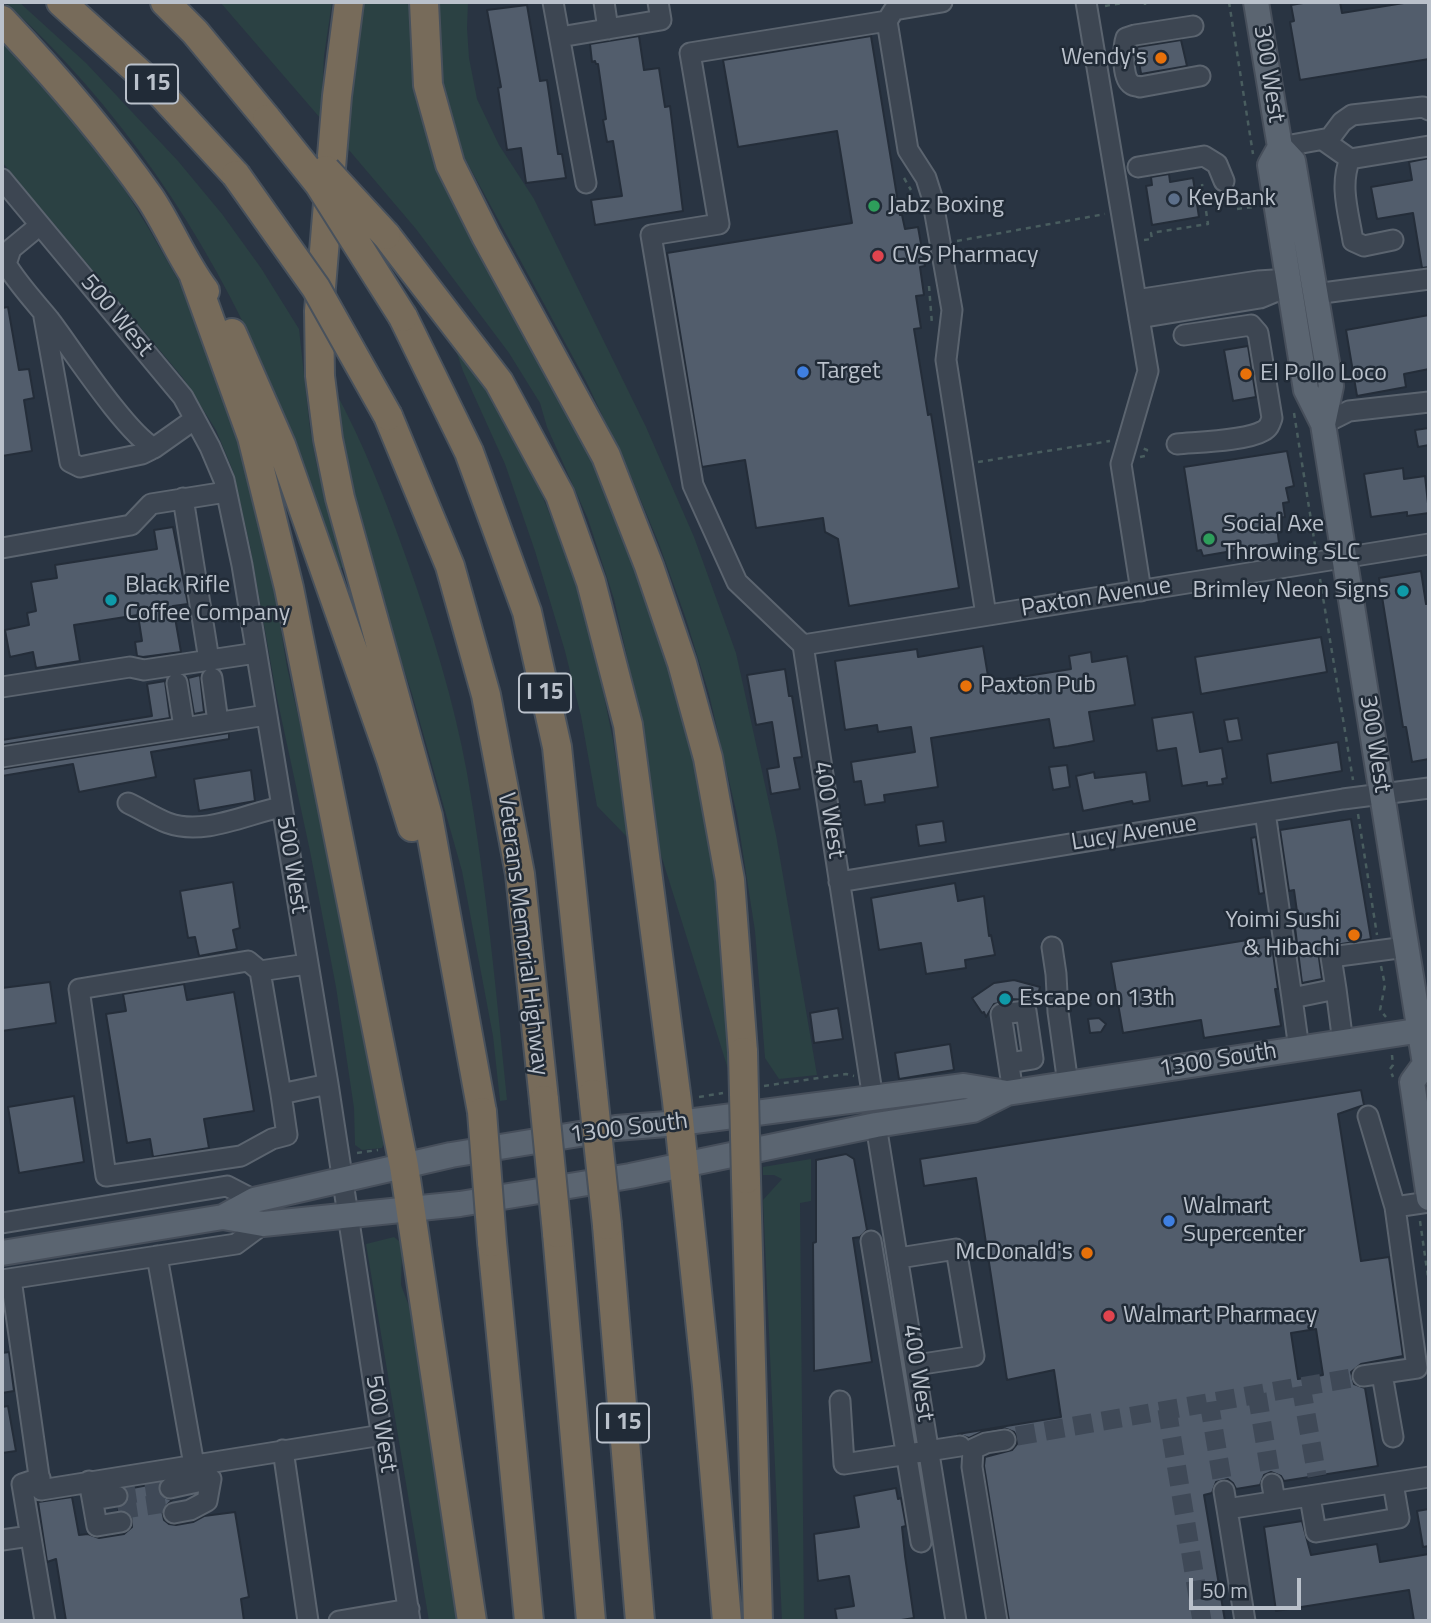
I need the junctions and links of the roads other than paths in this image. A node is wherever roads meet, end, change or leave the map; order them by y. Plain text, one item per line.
1 (61, 2) edge
2 (164, 2) edge
3 (349, 2) edge
4 (424, 2) edge
5 (553, 2) edge
6 (604, 2) edge
7 (942, 2) edge
8 (1086, 2) edge
9 (1256, 2) edge
10 (659, 11) edge
11 (2, 20) edge
12 (887, 21) junction
13 (1193, 26) dead end
14 (608, 29) junction
15 (559, 37) junction
16 (1200, 76) dead end
17 (1429, 110) edge
18 (266, 111) junction
19 (1323, 140) junction
20 (1429, 146) edge
21 (1280, 147) junction
22 (1350, 159) junction
23 (1138, 167) dead end
24 (2, 180) edge
25 (1224, 181) dead end
26 (586, 183) dead end
27 (1302, 213) junction
28 (40, 225) junction
29 (1393, 240) dead end
30 (194, 276) junction
31 (1429, 279) edge
32 (1289, 286) junction
33 (1315, 294) junction
34 (1137, 309) junction
35 (43, 312) junction
36 (1184, 335) dead end
37 (1429, 402) edge
38 (195, 419) junction
39 (1323, 424) junction
40 (1177, 444) dead end
41 (154, 447) junction
42 (226, 492) junction
43 (183, 498) junction
44 (1429, 544) edge
45 (2, 548) edge
46 (1345, 558) junction
47 (1140, 591) junction
48 (986, 615) junction
49 (803, 645) junction
50 (256, 653) junction
51 (210, 669) junction
52 (177, 683) dead end
53 (2, 687) edge
54 (266, 715) junction
55 (219, 722) junction
56 (184, 727) junction
57 (2, 757) edge
58 (1429, 788) edge
59 (1382, 794) junction
60 (128, 803) dead end
61 (281, 807) junction
62 (1265, 812) junction
63 (839, 882) junction
64 (1052, 947) dead end
65 (1406, 947) junction
66 (307, 964) junction
67 (260, 971) junction
68 (460, 984) junction
69 (1336, 989) junction
70 (1292, 998) junction
71 (1424, 1030) edge
72 (1343, 1043) junction
73 (1299, 1049) junction
74 (1009, 1063) dead end
75 (1427, 1067) edge
76 (328, 1084) junction
77 (1068, 1084) junction
78 (1001, 1091) junction
79 (281, 1094) junction
80 (873, 1099) junction
81 (1367, 1116) dead end
82 (679, 1123) junction
83 (876, 1125) junction
84 (394, 1158) junction
85 (683, 1165) junction
86 (342, 1181) junction
87 (254, 1200) junction
88 (1429, 1200) edge
89 (1395, 1207) junction
90 (411, 1209) junction
91 (223, 1217) junction
92 (348, 1217) junction
93 (2, 1223) edge
94 (263, 1224) junction
95 (871, 1241) dead end
96 (2, 1253) edge
97 (156, 1256) junction
98 (899, 1258) junction
99 (6, 1280) edge
100 (10, 1325) edge
101 (916, 1365) junction
102 (840, 1401) dead end
103 (382, 1435) junction
104 (1393, 1437) dead end
105 (1005, 1440) tunnel mouth
106 (960, 1446) dead end
107 (283, 1450) junction
108 (929, 1451) junction
109 (906, 1455) junction
110 (194, 1465) junction
111 (214, 1470) junction
112 (1429, 1477) edge
113 (40, 1478) junction
114 (1393, 1483) junction
115 (1316, 1489) junction
116 (92, 1498) junction
117 (172, 1501) tunnel mouth
118 (119, 1510) tunnel mouth
119 (30, 1536) junction
120 (2, 1540) edge
121 (921, 1542) dead end
122 (410, 1615) edge
123 (640, 1615) edge
124 (45, 1621) edge
125 (308, 1621) edge
126 (339, 1621) edge
127 (472, 1621) edge
128 (529, 1621) edge
129 (591, 1621) edge
130 (727, 1621) edge
131 (758, 1621) edge
132 (956, 1621) edge
133 (997, 1621) edge
134 (1245, 1621) edge

1 - 129 highway, Veterans Memorial Highway / I 15, bridge
2 - 18 highway, I 15
3 - 68 highway
4 - 131 highway, bridge
5 - 15 street
6 - 14 street
7 - 12 street
8 - 34 street
9 - 21 main road, 300 West
10 - 14 street
11 - 30 highway
12 - 48 street
12 - 49 street
13 - 16 street
14 - 15 street
15 - 26 street
17 - 19 street
18 - 82 highway, bridge
18 - 123 highway, Veterans Memorial Highway / I 15, bridge
19 - 21 street
19 - 22 street
20 - 22 street
21 - 27 main road, 300 West
21 - 32 main road, 300 West
22 - 29 street
23 - 25 street
24 - 28 street, 500 West
27 - 32 main road
27 - 33 main road, 300 West
28 - 35 street
28 - 38 street, 500 West
30 - 68 highway
30 - 84 highway
31 - 33 street
32 - 34 street
32 - 39 main road, 300 West
33 - 39 main road, 300 West
34 - 47 street
35 - 41 street
35 - 41 street
36 - 40 street
37 - 39 street
38 - 41 street
38 - 42 street, 500 West
39 - 46 main road, 300 West
42 - 43 street
42 - 50 street, 500 West
43 - 45 street
43 - 51 street
44 - 46 street, Paxton Avenue
46 - 47 street, Paxton Avenue
46 - 59 main road, 300 West
47 - 48 street, Paxton Avenue
48 - 49 street, Paxton Avenue
49 - 63 street, 400 West
50 - 51 street
50 - 54 street, 500 West
51 - 53 street
51 - 55 street
52 - 56 street
54 - 55 street
54 - 61 street, 500 West
55 - 56 street
56 - 57 street
58 - 59 street, Lucy Avenue
59 - 62 street, Lucy Avenue
59 - 65 main road, 300 West
60 - 61 street
61 - 66 street, 500 West
62 - 63 street, Lucy Avenue
62 - 70 street
63 - 80 street, 400 West
64 - 77 street
65 - 69 street
65 - 71 main road, 300 West
66 - 67 street
66 - 76 street, 500 West
67 - 79 street
67 - 79 street
68 - 128 highway, bridge
69 - 70 street
69 - 72 street
70 - 73 street
71 - 72 main road, 1300 South
71 - 75 main road, 300 West
72 - 73 main road, 1300 South
73 - 77 main road, 1300 South
74 - 78 street
75 - 88 main road, 300 West
76 - 79 street
76 - 86 street, 500 West
77 - 78 main road, 1300 South
78 - 80 main road, 1300 South
78 - 83 main road, 1300 South
80 - 82 main road, 1300 South
81 - 89 street
82 - 84 main road, 1300 South
82 - 85 highway
83 - 85 main road, 1300 South
83 - 98 street, 400 West
84 - 86 main road, 1300 South
84 - 90 highway
85 - 90 main road, 1300 South
85 - 130 highway
86 - 87 main road, 1300 South
86 - 92 street, 500 West
87 - 91 main road, 1300 South
87 - 93 street
88 - 89 street
89 - 104 street
90 - 92 main road, 1300 South
90 - 127 highway
91 - 94 main road, 1300 South
91 - 96 main road, 1300 South
92 - 94 main road, 1300 South
92 - 103 street, 500 West
94 - 97 street
95 - 109 street
97 - 99 street
97 - 110 street
98 - 101 street, 400 West
98 - 101 street
99 - 100 street
100 - 113 street
101 - 108 street, 400 West
102 - 109 street
103 - 107 street
103 - 122 street, 500 West
105 - 133 street
106 - 108 street
107 - 111 street
107 - 125 street
108 - 109 street
108 - 132 street, 400 West
109 - 121 street
110 - 111 street
110 - 116 street
111 - 117 street
112 - 114 street
113 - 116 street
113 - 119 street
114 - 115 street
114 - 115 street
115 - 134 street
116 - 118 street
119 - 120 street
119 - 124 street
122 - 126 street

